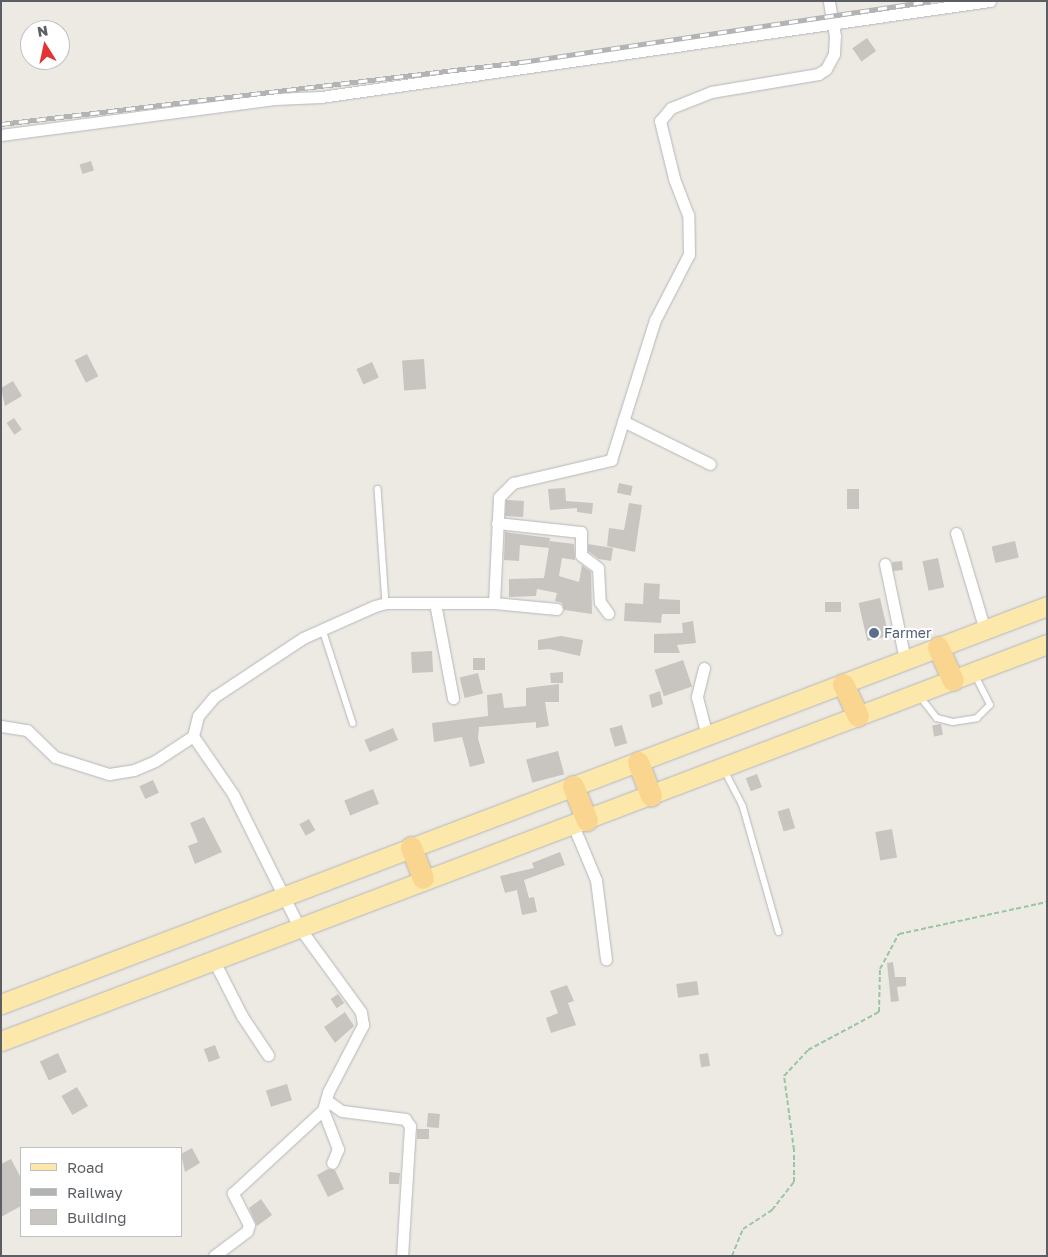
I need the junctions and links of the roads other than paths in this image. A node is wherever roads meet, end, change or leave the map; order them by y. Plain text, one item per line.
1 (829, 1) edge
2 (990, 1) edge
3 (966, 3) edge
4 (833, 22) junction
5 (1, 135) edge
6 (623, 421) junction
7 (710, 464) dead end
8 (378, 489) dead end
9 (497, 523) junction
10 (956, 533) dead end
11 (886, 564) dead end
12 (386, 603) junction
13 (494, 603) junction
14 (435, 604) junction
15 (1047, 606) edge
16 (557, 609) dead end
17 (608, 613) dead end
18 (323, 630) junction
19 (985, 630) junction
20 (1047, 644) edge
21 (938, 647) junction
22 (904, 660) junction
23 (704, 668) dead end
24 (973, 672) junction
25 (953, 680) junction
26 (843, 684) junction
27 (918, 693) junction
28 (453, 698) dead end
29 (858, 716) junction
30 (353, 723) dead end
31 (1, 726) edge
32 (193, 736) junction
33 (707, 736) junction
34 (638, 762) junction
35 (723, 768) junction
36 (573, 786) junction
37 (651, 796) junction
38 (580, 822) junction
39 (411, 847) junction
40 (423, 878) junction
41 (285, 895) junction
42 (299, 926) junction
43 (779, 932) dead end
44 (606, 959) dead end
45 (214, 961) junction
46 (1, 1004) edge
47 (1, 1041) edge
48 (268, 1055) dead end
49 (325, 1105) junction
50 (332, 1163) dead end
51 (214, 1256) edge
52 (402, 1256) edge

1 - 4 street
2 - 3 street
3 - 4 street
4 - 5 street
4 - 6 street
6 - 7 street
6 - 9 street
8 - 12 lane
9 - 13 street
9 - 17 street
10 - 19 street
11 - 22 street
12 - 14 street
12 - 18 street
13 - 14 street
13 - 16 street
14 - 28 street
15 - 19 main road
18 - 30 lane
18 - 32 street
19 - 21 main road
20 - 24 main road
21 - 22 main road
21 - 25 highway
22 - 26 main road
23 - 33 street
24 - 25 main road
24 - 27 lane
25 - 27 main road
26 - 29 highway
26 - 33 main road
27 - 29 main road
29 - 35 main road
31 - 32 street
32 - 41 street
33 - 34 main road
34 - 36 main road
34 - 37 highway
35 - 37 main road
35 - 43 lane
36 - 38 highway
36 - 39 main road
37 - 38 main road
38 - 40 main road
38 - 44 street
39 - 40 highway
39 - 41 main road
40 - 42 main road
41 - 42 street
41 - 46 main road
42 - 45 main road
42 - 49 street
45 - 47 main road
45 - 48 street
49 - 50 street
49 - 51 street
49 - 52 street

